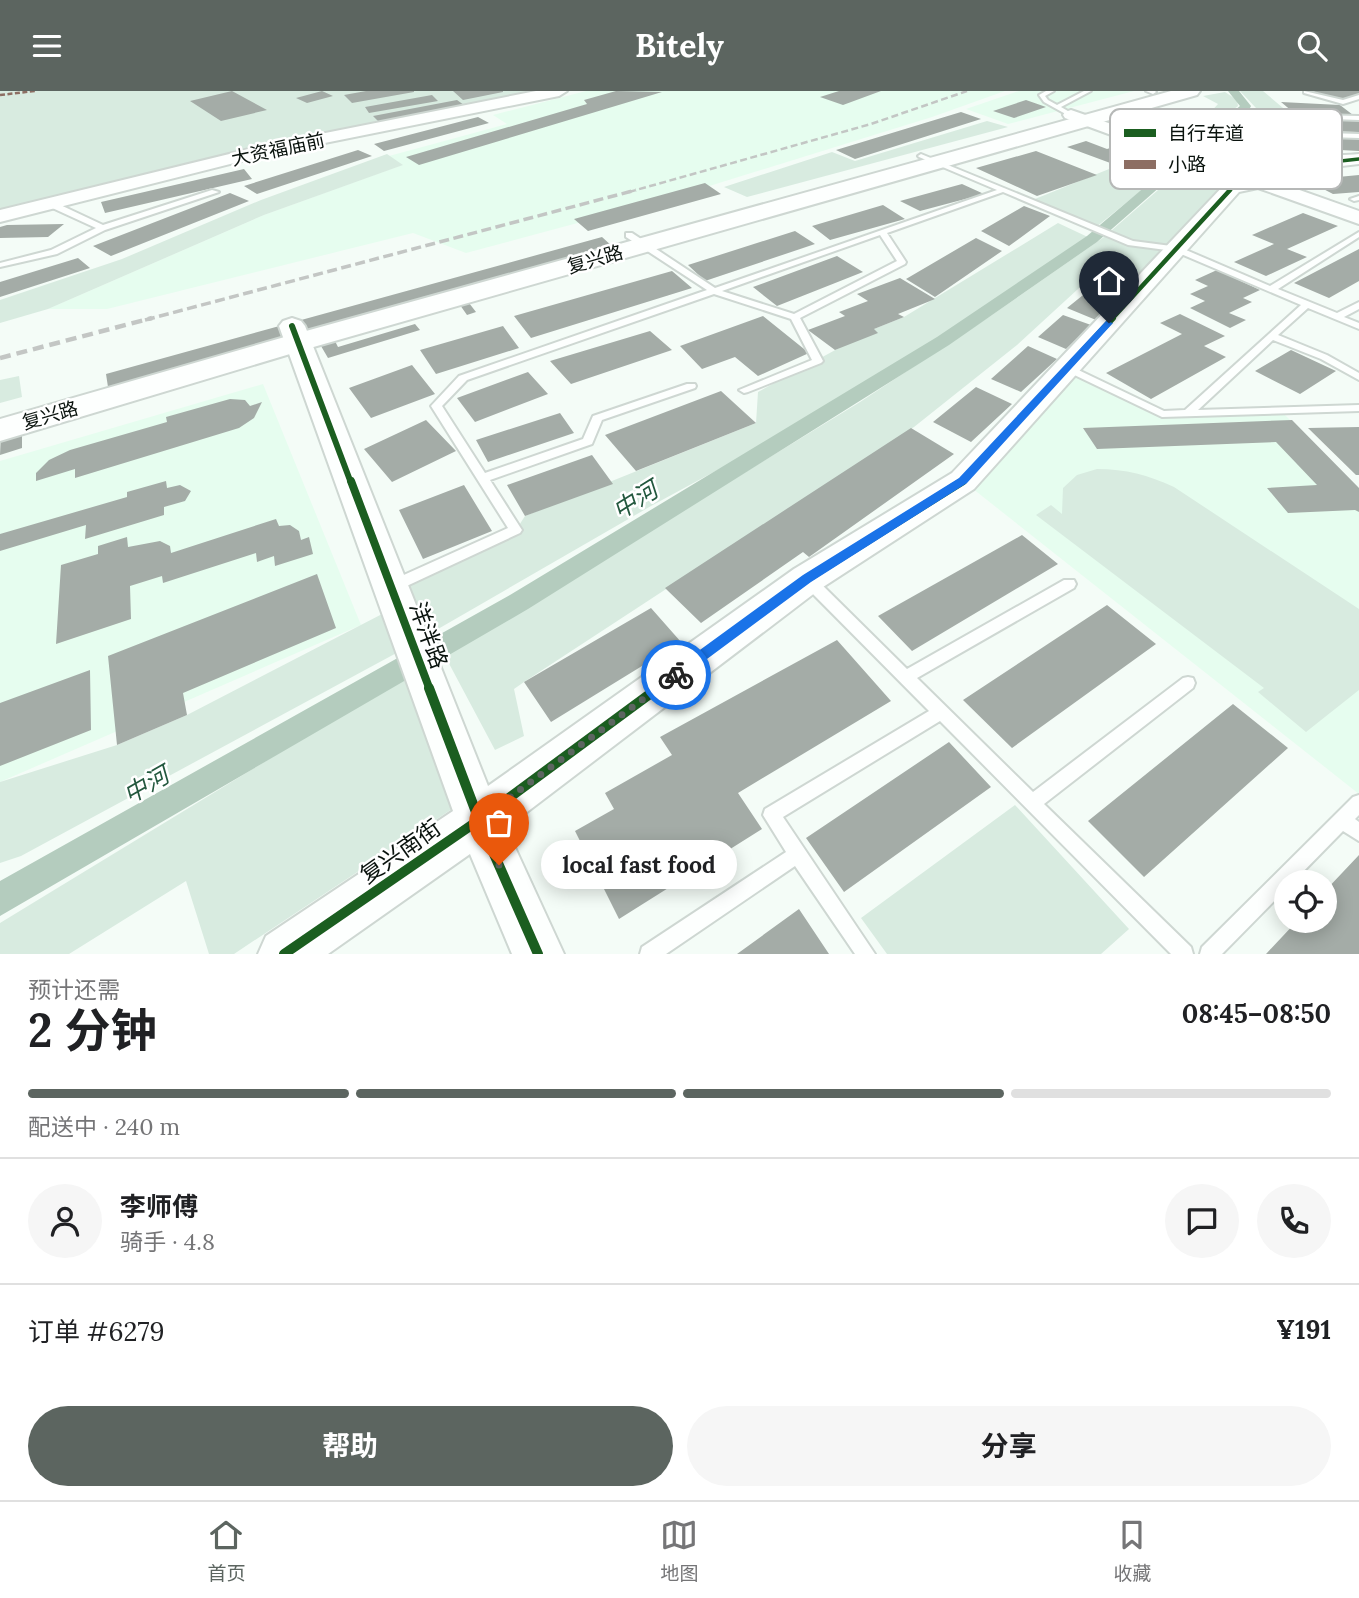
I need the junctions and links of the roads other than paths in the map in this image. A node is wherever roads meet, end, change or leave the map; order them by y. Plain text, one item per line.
1 (559, 91) edge
2 (1051, 91) edge
3 (1088, 91) edge
4 (1152, 91) edge
5 (1191, 91) edge
6 (1307, 91) edge
7 (1295, 95) dead end
8 (1359, 97) edge
9 (1343, 102) junction
10 (1068, 109) junction
11 (1359, 113) edge
12 (1110, 126) edge
13 (930, 160) junction
14 (1231, 189) edge
15 (1290, 189) edge
16 (1003, 190) junction
17 (215, 192) dead end
18 (51, 204) junction
19 (1357, 205) edge
20 (0, 216) edge
21 (1077, 221) joint
22 (102, 228) junction
23 (882, 232) junction
24 (1359, 234) edge
25 (636, 240) junction
26 (1131, 243) joint
27 (1176, 249) junction
28 (0, 265) edge
29 (1271, 289) junction
30 (714, 291) junction
31 (1307, 304) junction
32 (1359, 305) edge
33 (795, 317) junction
34 (1337, 317) junction
35 (1359, 326) edge
36 (295, 334) junction
37 (1272, 336) junction
38 (1067, 368) junction
39 (1359, 377) edge
40 (691, 386) dead end
41 (744, 390) dead end
42 (1359, 408) edge
43 (0, 412) edge
44 (1188, 413) junction
45 (0, 430) edge
46 (483, 478) junction
47 (807, 579) junction
48 (1069, 584) dead end
49 (391, 587) junction
50 (906, 677) junction
51 (1188, 683) dead end
52 (941, 712) junction
53 (1032, 803) junction
54 (1359, 803) edge
55 (479, 820) junction
56 (1342, 821) junction
57 (1359, 832) edge
58 (798, 854) junction
59 (284, 954) edge
60 (538, 954) edge
61 (649, 954) edge
62 (866, 954) edge
63 (1184, 954) edge
64 (1209, 954) edge

1 - 18 street, 大资福庙前
2 - 10 lane
3 - 10 lane
4 - 10 main road, 复兴路
5 - 10 main road, 复兴路
6 - 7 lane
6 - 9 lane
8 - 9 lane
9 - 11 lane
10 - 12 street
10 - 13 main road, 复兴路
13 - 16 lane
13 - 25 main road, 复兴路
14 - 27 street, 复兴南街
15 - 19 street
16 - 21 lane
16 - 23 lane
17 - 22 lane
18 - 20 street, 大资福庙前
18 - 22 lane
21 - 26 lane
22 - 28 lane
23 - 30 lane
23 - 33 lane
24 - 29 lane
25 - 30 lane
25 - 36 main road, 复兴路
26 - 27 lane
27 - 29 lane
27 - 38 street, 复兴南街
29 - 31 lane
30 - 33 lane
30 - 46 lane
31 - 34 lane
31 - 37 lane
32 - 34 lane
33 - 41 lane
34 - 35 lane
36 - 43 main road, 复兴路
36 - 45 main road, 复兴路
36 - 49 street, 洋泮路
37 - 39 lane
37 - 44 lane
38 - 44 lane
38 - 47 street, 复兴南街
40 - 46 lane
42 - 44 lane
46 - 49 lane
47 - 50 lane
47 - 55 street, 复兴南街
48 - 50 lane
49 - 55 street, 洋泮路
50 - 52 lane
51 - 53 lane
52 - 53 lane
52 - 58 lane
53 - 63 lane
54 - 56 lane
55 - 59 street, 复兴南街
55 - 60 street, 洋泮路
56 - 57 lane
56 - 64 lane
58 - 61 lane
58 - 62 lane

